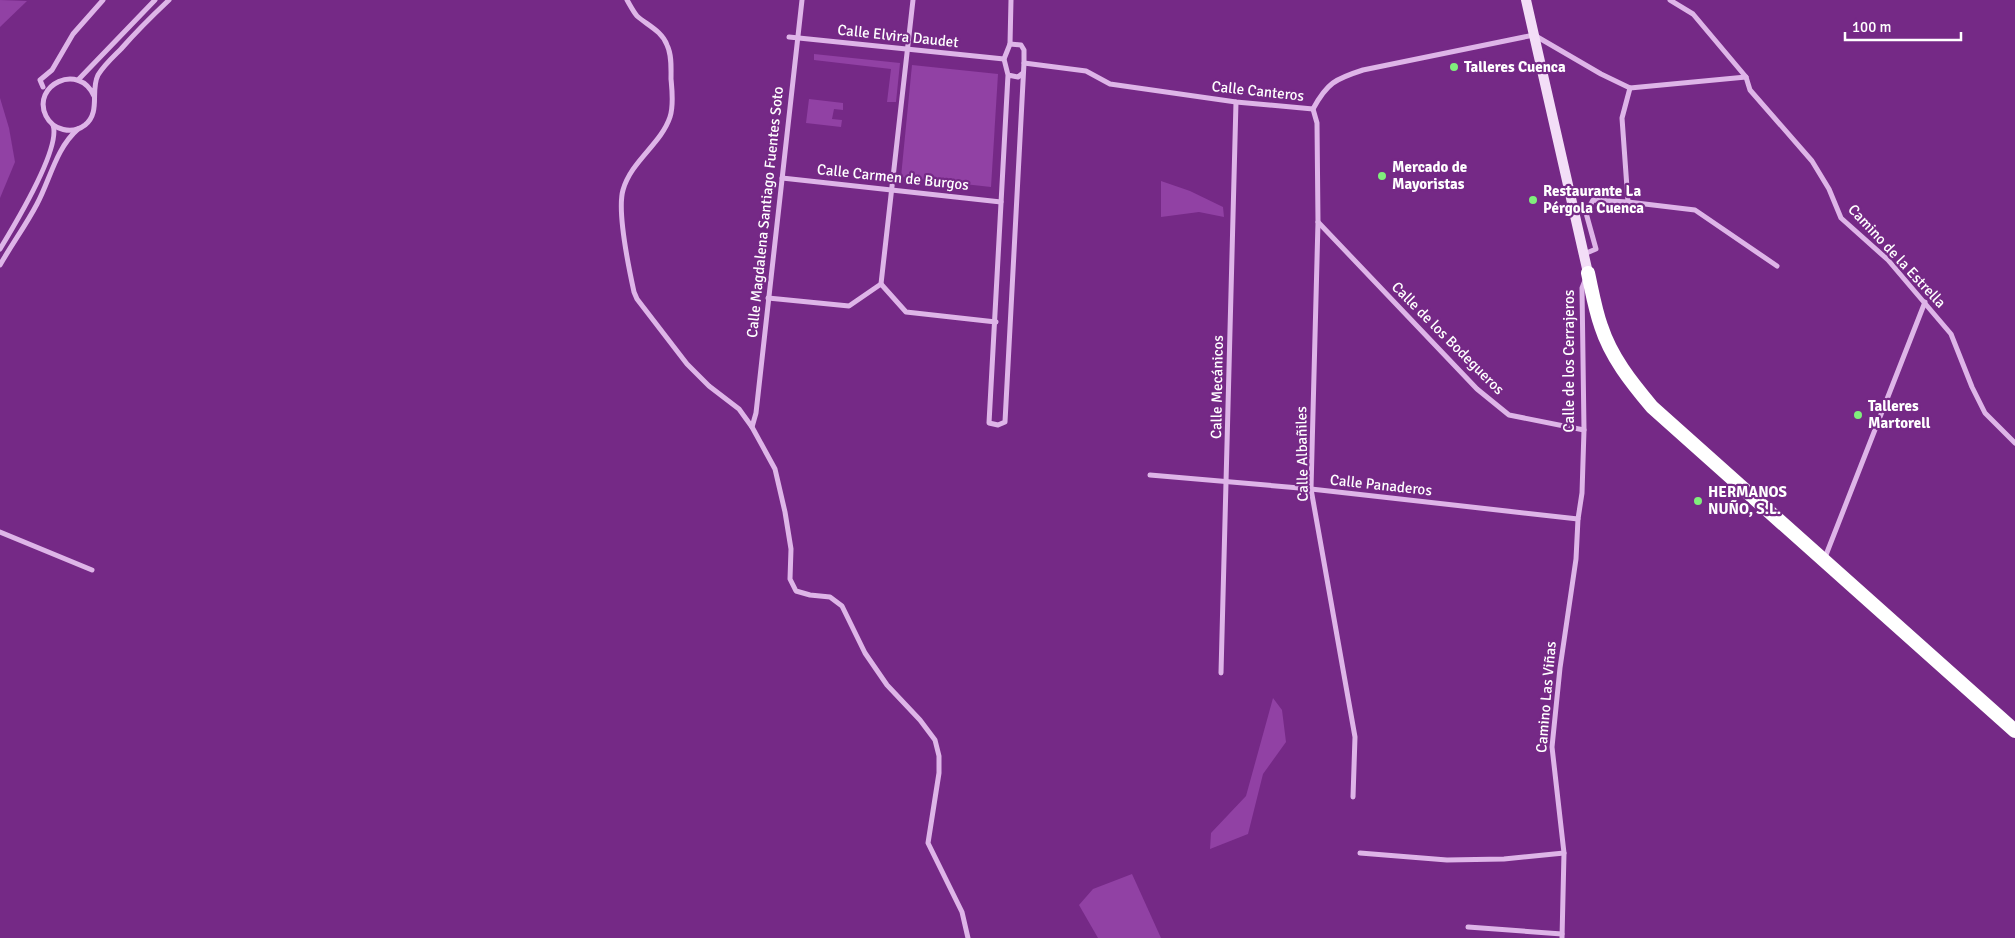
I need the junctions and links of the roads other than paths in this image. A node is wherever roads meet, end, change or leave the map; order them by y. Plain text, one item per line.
1 (103, 0) edge
2 (155, 0) edge
3 (169, 0) edge
4 (627, 0) edge
5 (802, 0) edge
6 (913, 0) edge
7 (1011, 0) edge
8 (1526, 0) edge
9 (1670, 0) edge
10 (1534, 35) junction
11 (789, 37) dead end
12 (797, 38) junction
13 (1010, 44) junction
14 (907, 50) junction
15 (1004, 59) junction
16 (1024, 63) junction
17 (1023, 73) junction
18 (1008, 75) junction
19 (1746, 77) junction
20 (78, 80) junction
21 (44, 87) dead end
22 (1630, 88) junction
23 (94, 96) junction
24 (1236, 102) junction
25 (1313, 109) junction
26 (53, 124) junction
27 (80, 128) junction
28 (782, 178) junction
29 (892, 190) junction
30 (1001, 202) junction
31 (1628, 202) junction
32 (1318, 222) junction
33 (0, 249) edge
34 (1584, 254) junction
35 (0, 264) edge
36 (1777, 266) dead end
37 (1588, 273) junction
38 (881, 284) junction
39 (768, 298) junction
40 (1925, 302) junction
41 (996, 322) junction
42 (752, 427) junction
43 (1584, 430) junction
44 (2015, 443) edge
45 (1150, 475) dead end
46 (1227, 481) junction
47 (1311, 490) junction
48 (1578, 519) junction
49 (0, 532) edge
50 (1824, 561) junction
51 (92, 570) dead end
52 (1220, 672) dead end
53 (2015, 731) edge
54 (1353, 797) dead end
55 (1564, 853) junction
56 (1360, 854) dead end
57 (1468, 926) dead end
58 (1562, 936) edge
59 (968, 938) edge

1 - 21 street
2 - 20 street
3 - 23 street
4 - 42 street
5 - 12 street, Calle Magdalena Santiago Fuentes Soto
6 - 14 street
7 - 13 street
8 - 10 main road, Calle de los Cerrajeros
9 - 19 street, Camino de la Estrella
10 - 22 street
10 - 25 street, Calle Canteros
10 - 34 main road, Calle de los Cerrajeros
11 - 12 street, Calle Elvira Daudet
12 - 14 street, Calle Elvira Daudet
12 - 28 street, Calle Magdalena Santiago Fuentes Soto
13 - 15 street
13 - 16 street
14 - 15 street, Calle Elvira Daudet
14 - 29 street
15 - 18 street
16 - 17 street
16 - 24 street, Calle Canteros
17 - 18 street
17 - 41 street
18 - 30 street
19 - 22 street
19 - 40 street, Camino de la Estrella
20 - 23 street
20 - 26 street
22 - 31 street
23 - 27 street
24 - 25 street, Calle Canteros
24 - 46 street, Calle Mecánicos
25 - 32 street, Calle Albañiles
26 - 27 street
26 - 33 street
27 - 35 street
28 - 29 street, Calle Carmen de Burgos
28 - 39 street, Calle Magdalena Santiago Fuentes Soto
29 - 30 street, Calle Carmen de Burgos
29 - 38 street
30 - 41 street
31 - 34 street
31 - 36 street
32 - 43 street, Calle de los Bodegueros
32 - 47 street, Calle Albañiles
34 - 37 main road, Calle de los Cerrajeros
37 - 43 street, Calle de los Cerrajeros
37 - 50 highway
38 - 39 street
38 - 41 street
39 - 42 street, Calle Magdalena Santiago Fuentes Soto
40 - 44 street, Camino de la Estrella
40 - 50 street
42 - 59 street
43 - 48 street, Calle de los Cerrajeros
45 - 46 street, Calle Panaderos
46 - 47 street, Calle Panaderos
46 - 52 street, Calle Mecánicos
47 - 48 street, Calle Panaderos
47 - 54 street, Calle Albañiles
48 - 55 street, Camino Las Viñas
49 - 51 street
50 - 53 highway
55 - 56 street
55 - 58 street, Camino Las Viñas
57 - 58 street

